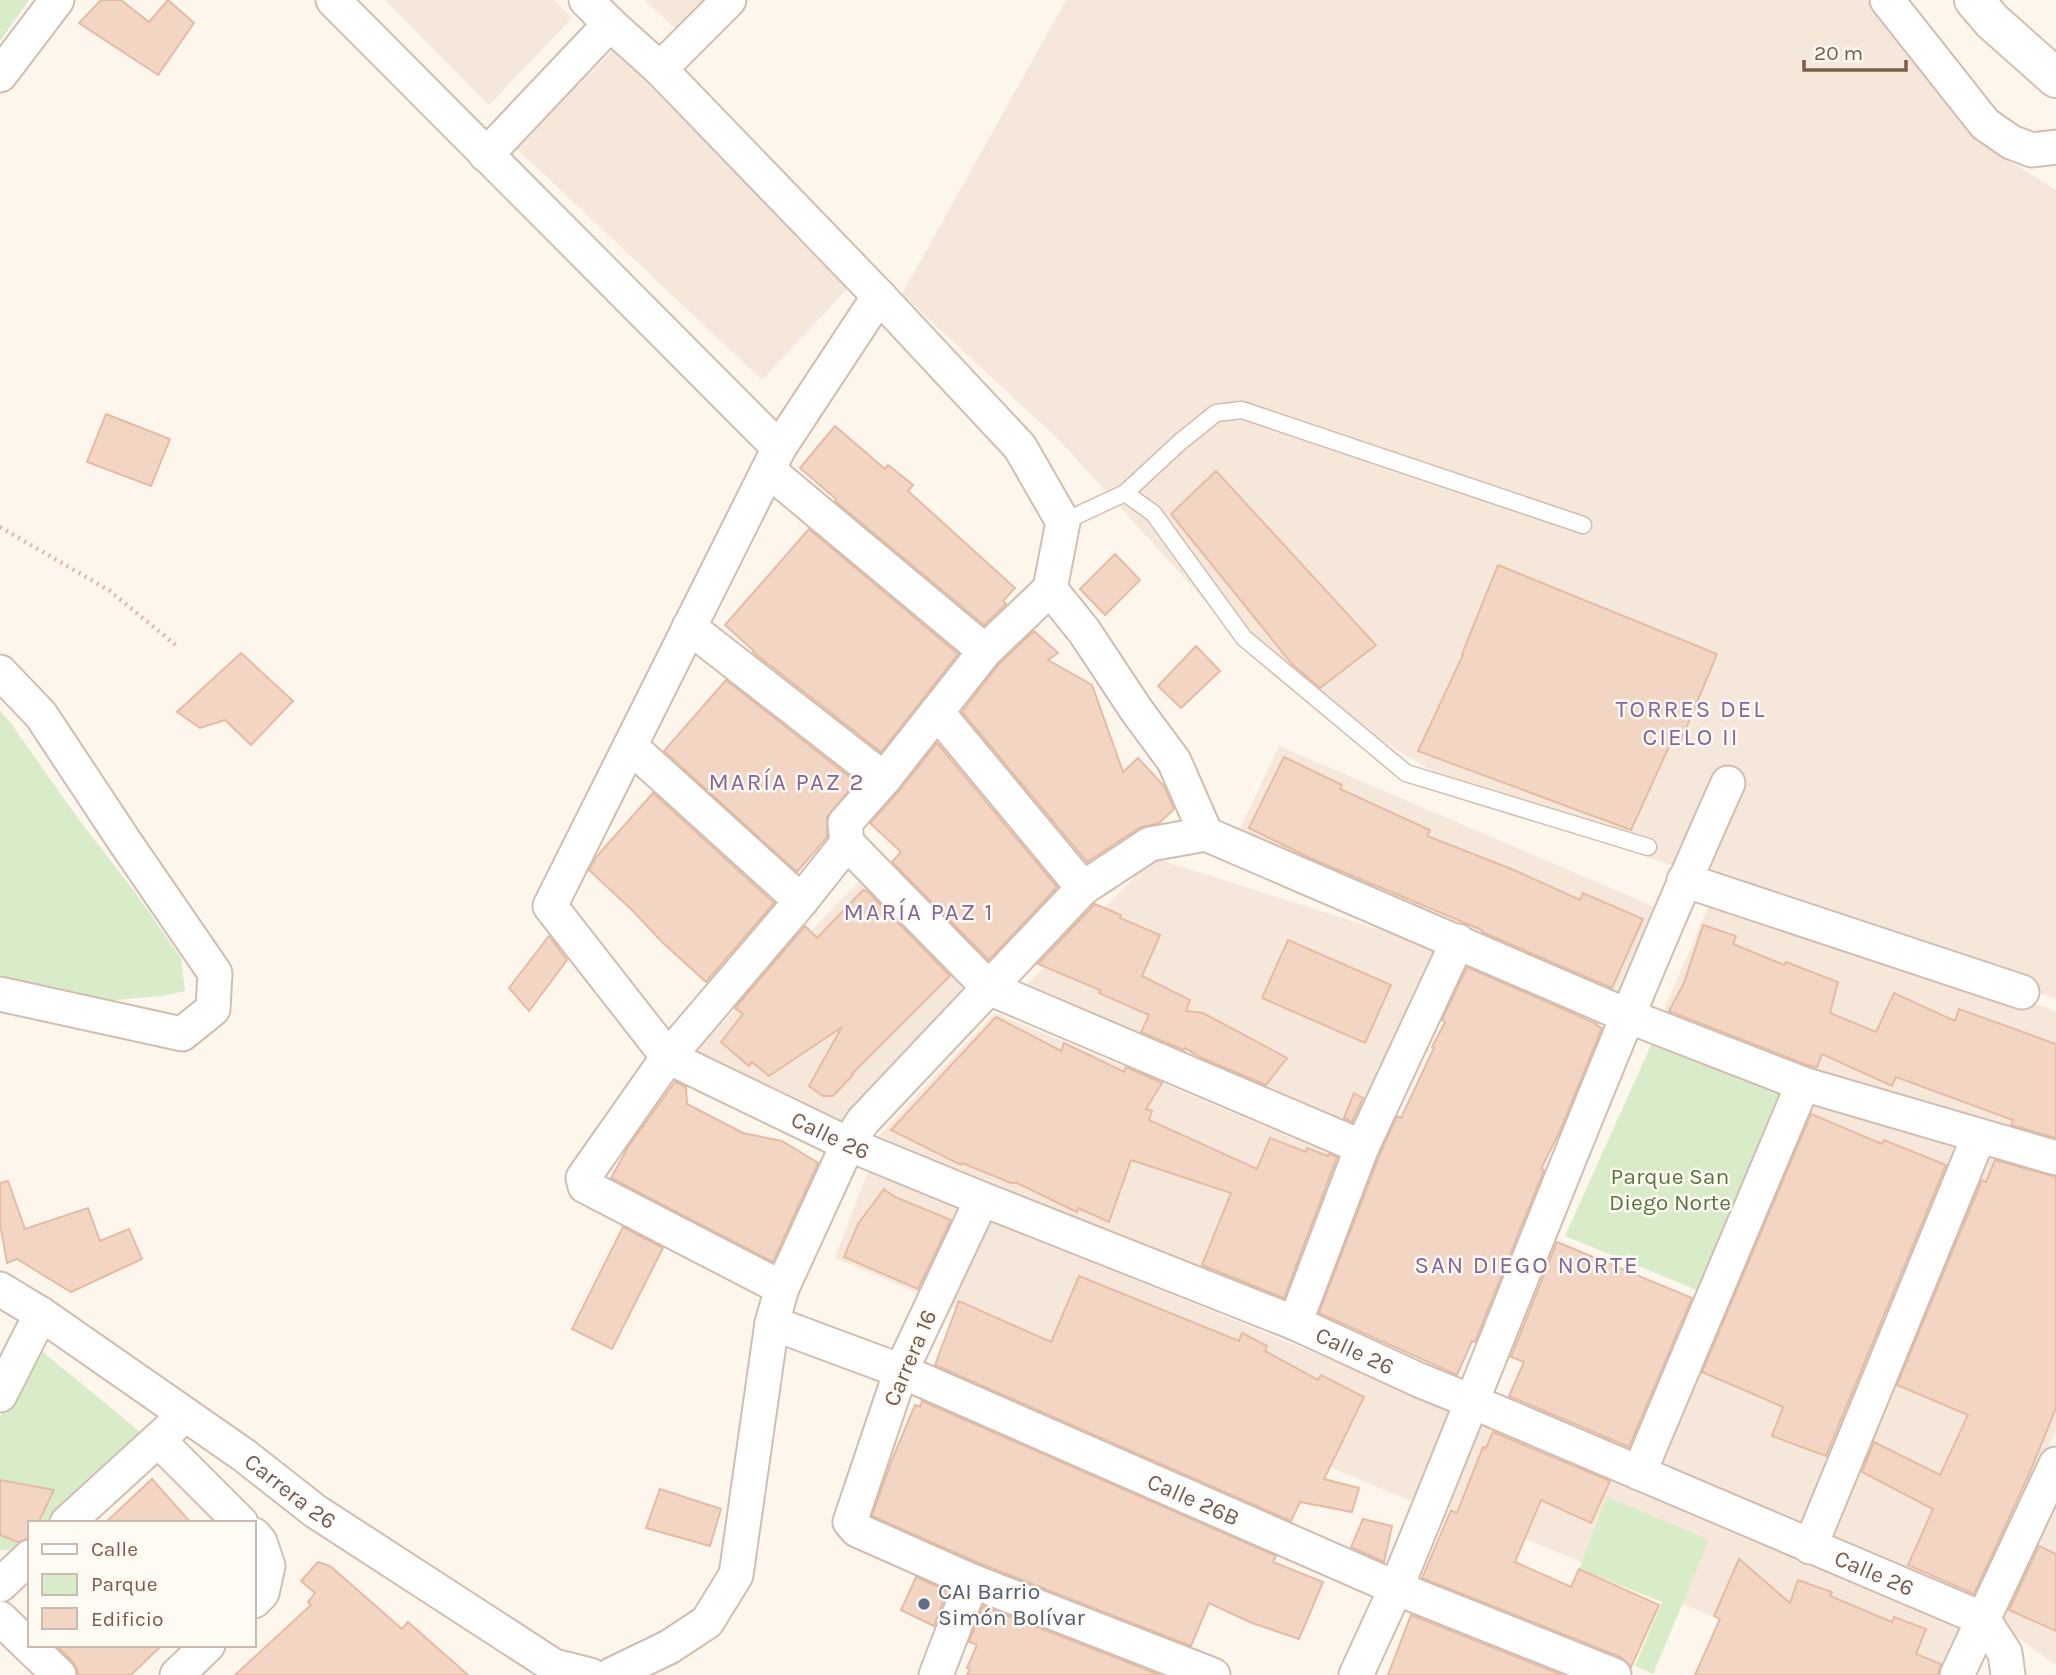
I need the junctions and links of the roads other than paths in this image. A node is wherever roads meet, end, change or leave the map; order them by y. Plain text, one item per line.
1 (57, 0) edge
2 (333, 0) edge
3 (586, 0) edge
4 (729, 0) edge
5 (1887, 0) edge
6 (1975, 0) edge
7 (610, 24) junction
8 (660, 69) junction
9 (0, 75) edge
10 (2056, 78) edge
11 (2056, 147) edge
12 (486, 155) junction
13 (879, 296) junction
14 (773, 459) junction
15 (1125, 493) junction
16 (1063, 522) junction
17 (1583, 525) dead end
18 (1050, 589) junction
19 (690, 627) junction
20 (985, 651) junction
21 (0, 672) edge
22 (937, 712) junction
23 (630, 746) junction
24 (884, 779) junction
25 (1728, 783) dead end
26 (1206, 834) junction
27 (847, 843) junction
28 (1648, 846) dead end
29 (1684, 880) junction
30 (1083, 888) junction
31 (801, 901) junction
32 (1458, 941) junction
33 (989, 988) junction
34 (2022, 992) dead end
35 (0, 994) edge
36 (1628, 1016) junction
37 (667, 1057) junction
38 (1803, 1084) junction
39 (1979, 1136) junction
40 (848, 1143) junction
41 (1362, 1147) junction
42 (2056, 1158) edge
43 (982, 1199) junction
44 (782, 1288) junction
45 (0, 1289) edge
46 (41, 1314) junction
47 (772, 1323) junction
48 (1296, 1323) junction
49 (901, 1371) junction
50 (0, 1395) edge
51 (1473, 1402) junction
52 (185, 1415) junction
53 (158, 1440) junction
54 (2056, 1464) edge
55 (1639, 1473) junction
56 (69, 1521) edge
57 (239, 1521) edge
58 (256, 1537) edge
59 (1810, 1547) junction
60 (28, 1559) edge
61 (972, 1581) junction
62 (1, 1583) edge
63 (1396, 1588) junction
64 (256, 1599) edge
65 (0, 1618) edge
66 (1983, 1619) junction
67 (28, 1645) edge
68 (30, 1647) edge
69 (206, 1647) edge
70 (59, 1675) edge
71 (177, 1675) edge
72 (590, 1675) edge
73 (611, 1675) edge
74 (936, 1675) edge
75 (1213, 1675) edge
76 (1356, 1675) edge
77 (1614, 1675) edge
78 (1957, 1675) edge
79 (2008, 1675) edge

1 - 9 street
2 - 12 street
3 - 7 street
4 - 8 street
5 - 11 street
6 - 10 street
7 - 8 street
7 - 12 street
8 - 13 street
12 - 14 street
13 - 14 street
13 - 16 street
14 - 19 street
14 - 20 street
15 - 16 lane
15 - 17 lane
15 - 28 lane
16 - 18 street
18 - 20 street
18 - 26 street
19 - 23 street
19 - 24 street
20 - 22 street
21 - 35 street
22 - 24 street
22 - 30 street
23 - 31 street
23 - 37 street
24 - 27 street
25 - 29 street
26 - 30 street
26 - 32 street
27 - 31 street
27 - 33 street
29 - 34 street
29 - 36 street
30 - 33 street
31 - 37 street
32 - 36 street
32 - 41 street
33 - 40 street
33 - 41 street
36 - 38 street
36 - 51 street
37 - 40 street, Calle 26
37 - 44 street
38 - 39 street
38 - 55 street
39 - 42 street
39 - 59 street
40 - 43 street, Calle 26
40 - 44 street
41 - 48 street
43 - 48 street, Calle 26
43 - 49 street, Carrera 16
44 - 47 street
45 - 46 street, Carrera 26
46 - 50 street
46 - 52 street, Carrera 26
47 - 49 street, Calle 26B
47 - 73 street
48 - 51 street, Calle 26
49 - 61 street, Carrera 16
49 - 63 street, Calle 26B
51 - 55 street, Calle 26
51 - 63 street
52 - 53 street
52 - 72 street, Carrera 26
53 - 56 street
53 - 57 street
54 - 66 street
55 - 59 street, Calle 26
58 - 64 street
59 - 66 street, Calle 26
60 - 62 street
61 - 74 street
61 - 75 street
63 - 76 street
63 - 77 street, Calle 26B
65 - 67 street
66 - 78 street
66 - 79 street
68 - 70 street
69 - 71 street

